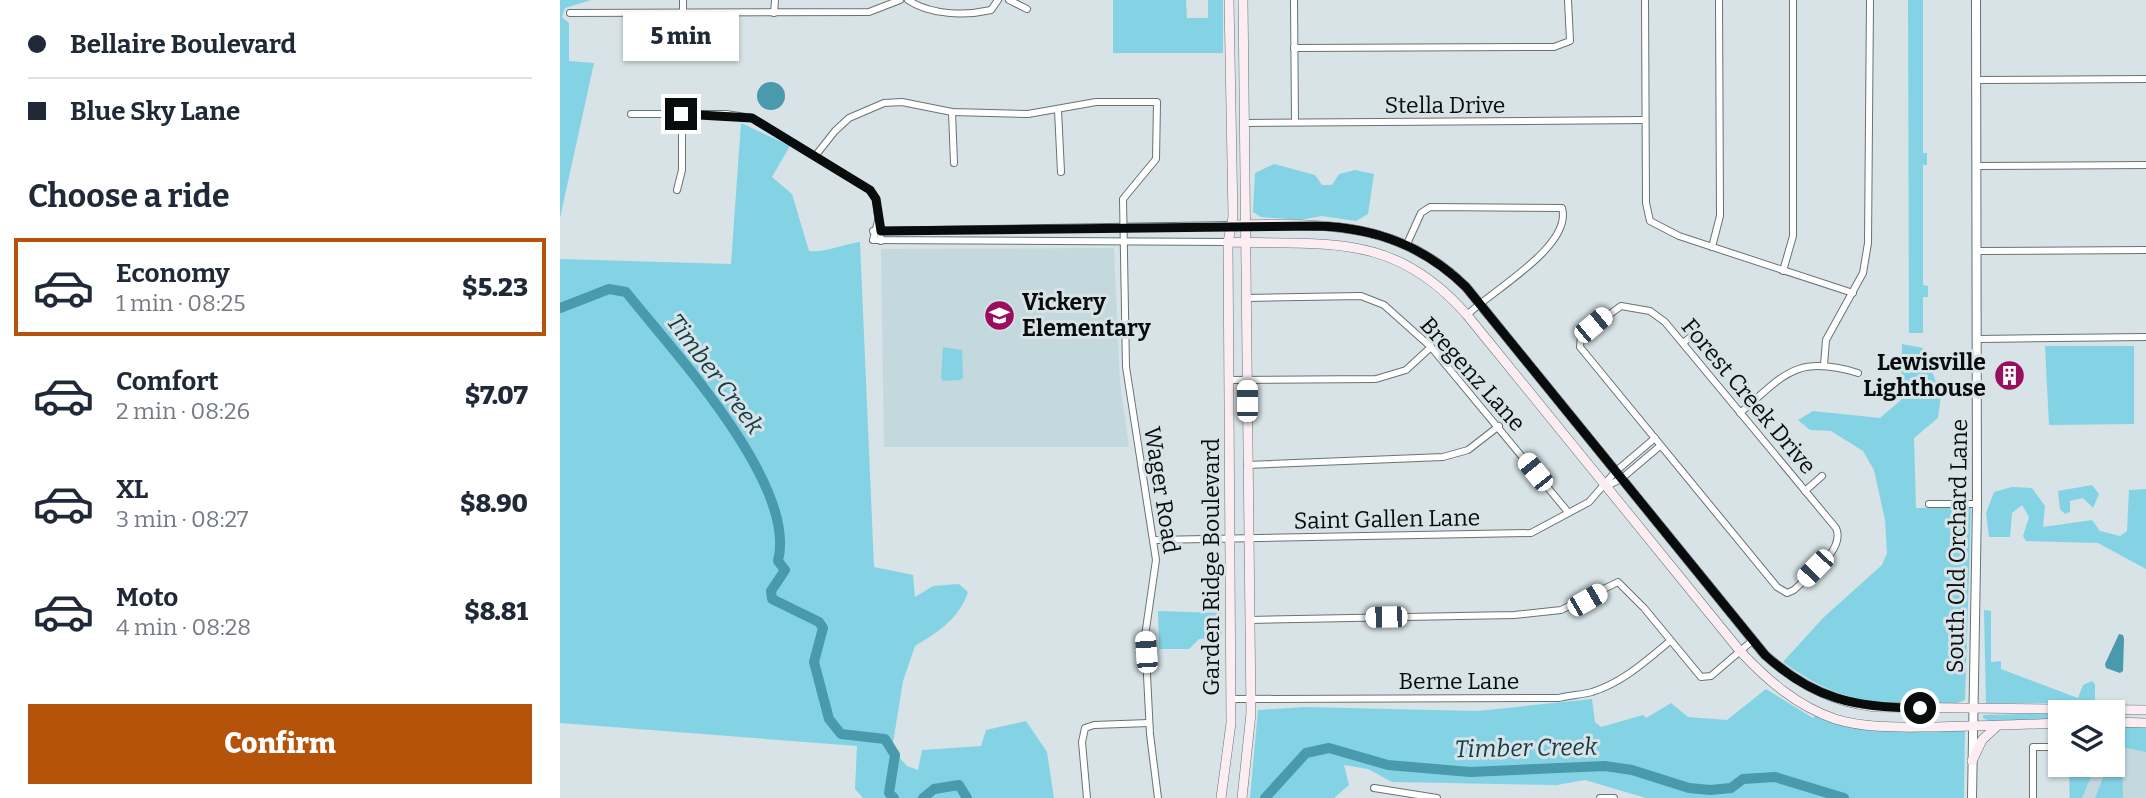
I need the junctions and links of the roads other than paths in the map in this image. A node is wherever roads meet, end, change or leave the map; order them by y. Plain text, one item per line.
1 (683, 0) edge
2 (775, 0) edge
3 (900, 0) edge
4 (908, 0) edge
5 (998, 0) edge
6 (1009, 0) edge
7 (1229, 0) edge
8 (1243, 0) edge
9 (1294, 0) edge
10 (1568, 0) edge
11 (1645, 0) edge
12 (1719, 0) edge
13 (1793, 0) edge
14 (1870, 0) edge
15 (1976, 0) edge
16 (1027, 9) dead end
17 (683, 12) junction
18 (570, 13) dead end
19 (774, 13) junction
20 (1294, 48) junction
21 (1230, 72) junction
22 (2146, 79) edge
23 (1977, 80) junction
24 (1058, 110) junction
25 (953, 112) junction
26 (631, 114) dead end
27 (681, 114) junction
28 (1646, 120) junction
29 (1295, 122) junction
30 (1244, 123) junction
31 (816, 155) junction
32 (954, 163) dead end
33 (2146, 165) edge
34 (1977, 166) junction
35 (1061, 172) dead end
36 (677, 190) dead end
37 (1232, 225) junction
38 (1245, 225) junction
39 (1124, 228) junction
40 (877, 231) junction
41 (1124, 243) junction
42 (1228, 243) junction
43 (1246, 243) junction
44 (1406, 244) junction
45 (1712, 247) junction
46 (2146, 250) edge
47 (1978, 251) junction
48 (1783, 271) junction
49 (1853, 293) junction
50 (1246, 298) junction
51 (1479, 303) junction
52 (1467, 315) junction
53 (1693, 335) dead end
54 (2146, 337) edge
55 (1978, 339) junction
56 (1683, 343) junction
57 (1431, 347) junction
58 (1824, 365) junction
59 (1858, 373) dead end
60 (1230, 380) junction
61 (1247, 380) junction
62 (1740, 413) junction
63 (1499, 426) junction
64 (1655, 438) junction
65 (1660, 446) junction
66 (1247, 465) junction
67 (1618, 476) junction
68 (1822, 476) dead end
69 (1606, 486) junction
70 (1805, 491) junction
71 (1929, 504) dead end
72 (1978, 504) junction
73 (1568, 512) junction
74 (1231, 538) junction
75 (1247, 538) junction
76 (1154, 540) junction
77 (1249, 620) junction
78 (1753, 640) junction
79 (1670, 642) junction
80 (1740, 651) junction
81 (1231, 699) junction
82 (1251, 699) junction
83 (1973, 709) junction
84 (2048, 710) edge
85 (2125, 710) edge
86 (2146, 710) edge
87 (2125, 722) edge
88 (1149, 723) junction
89 (2146, 723) edge
90 (2048, 724) edge
91 (1973, 726) junction
92 (1997, 726) junction
93 (2048, 747) edge
94 (1972, 761) junction
95 (1374, 788) dead end
96 (1415, 797) edge
97 (1087, 798) edge
98 (1158, 798) edge
99 (1221, 798) edge
100 (1242, 798) edge
101 (1437, 798) edge
102 (1600, 798) edge
103 (1614, 798) edge
104 (1972, 798) edge
105 (2033, 798) edge

1 - 17 street
2 - 19 street
3 - 19 street
4 - 5 street
6 - 16 street
7 - 21 main road, Garden Ridge Boulevard
8 - 30 main road, Garden Ridge Boulevard
9 - 20 street
10 - 20 street
11 - 28 street
12 - 45 street
13 - 48 street
14 - 49 street
15 - 23 street, South Old Orchard Lane
17 - 18 street
17 - 19 street
20 - 29 street
21 - 30 main road
21 - 37 main road, Garden Ridge Boulevard
22 - 23 street
23 - 34 street, South Old Orchard Lane
24 - 25 street
24 - 35 street
24 - 39 street, Wager Road
25 - 31 street
25 - 32 street
26 - 27 street
27 - 31 street
27 - 36 street
28 - 29 street, Stella Drive
28 - 45 street
29 - 30 street, Stella Drive
30 - 38 main road, Garden Ridge Boulevard
31 - 40 street
33 - 34 street
34 - 47 street, South Old Orchard Lane
37 - 38 main road
37 - 39 street
37 - 42 main road, Garden Ridge Boulevard
38 - 43 main road, Garden Ridge Boulevard
38 - 44 main road
39 - 40 street
39 - 41 street, Wager Road
40 - 41 street
41 - 42 street
41 - 76 street, Wager Road
42 - 43 main road
42 - 60 main road, Garden Ridge Boulevard
43 - 50 main road, Garden Ridge Boulevard
43 - 52 main road
44 - 51 main road
44 - 51 street
45 - 48 street
46 - 47 street
47 - 55 street, South Old Orchard Lane
48 - 49 street
49 - 58 street
50 - 57 street, Bregenz Lane
50 - 61 main road, Garden Ridge Boulevard
51 - 52 street
51 - 67 main road
52 - 69 main road
53 - 56 street
54 - 55 street
55 - 72 street, South Old Orchard Lane
56 - 62 street, Forest Creek Drive
56 - 64 street, Forest Creek Drive
57 - 61 street
57 - 63 street, Bregenz Lane
58 - 59 street
58 - 62 street
60 - 61 street
60 - 74 main road, Garden Ridge Boulevard
61 - 66 main road, Garden Ridge Boulevard
62 - 70 street, Forest Creek Drive
63 - 66 street
63 - 73 street, Bregenz Lane
64 - 65 street
64 - 67 street
65 - 67 street
65 - 70 street, Forest Creek Drive
66 - 75 main road, Garden Ridge Boulevard
67 - 69 street, Saint Gallen Lane
67 - 78 main road
68 - 70 street
69 - 73 street, Saint Gallen Lane
69 - 80 main road
71 - 72 street
72 - 83 street, South Old Orchard Lane
73 - 75 street, Saint Gallen Lane
74 - 75 street, Saint Gallen Lane
74 - 76 street, Saint Gallen Lane
74 - 81 main road, Garden Ridge Boulevard
75 - 77 main road, Garden Ridge Boulevard
76 - 88 street, Wager Road
77 - 79 street
77 - 82 main road, Garden Ridge Boulevard
78 - 80 street
78 - 83 main road
79 - 80 street
79 - 82 street, Berne Lane
80 - 91 main road
81 - 82 street, Berne Lane
81 - 99 main road, Garden Ridge Boulevard
82 - 100 main road, Garden Ridge Boulevard
83 - 84 main road
83 - 91 street, South Old Orchard Lane
85 - 86 main road
87 - 89 main road
88 - 97 street
88 - 98 street, Wager Road
90 - 92 main road
91 - 92 main road
91 - 94 street, South Old Orchard Lane
92 - 94 main road
93 - 105 street
94 - 104 street, South Old Orchard Lane
95 - 96 street
96 - 101 street
102 - 103 street

